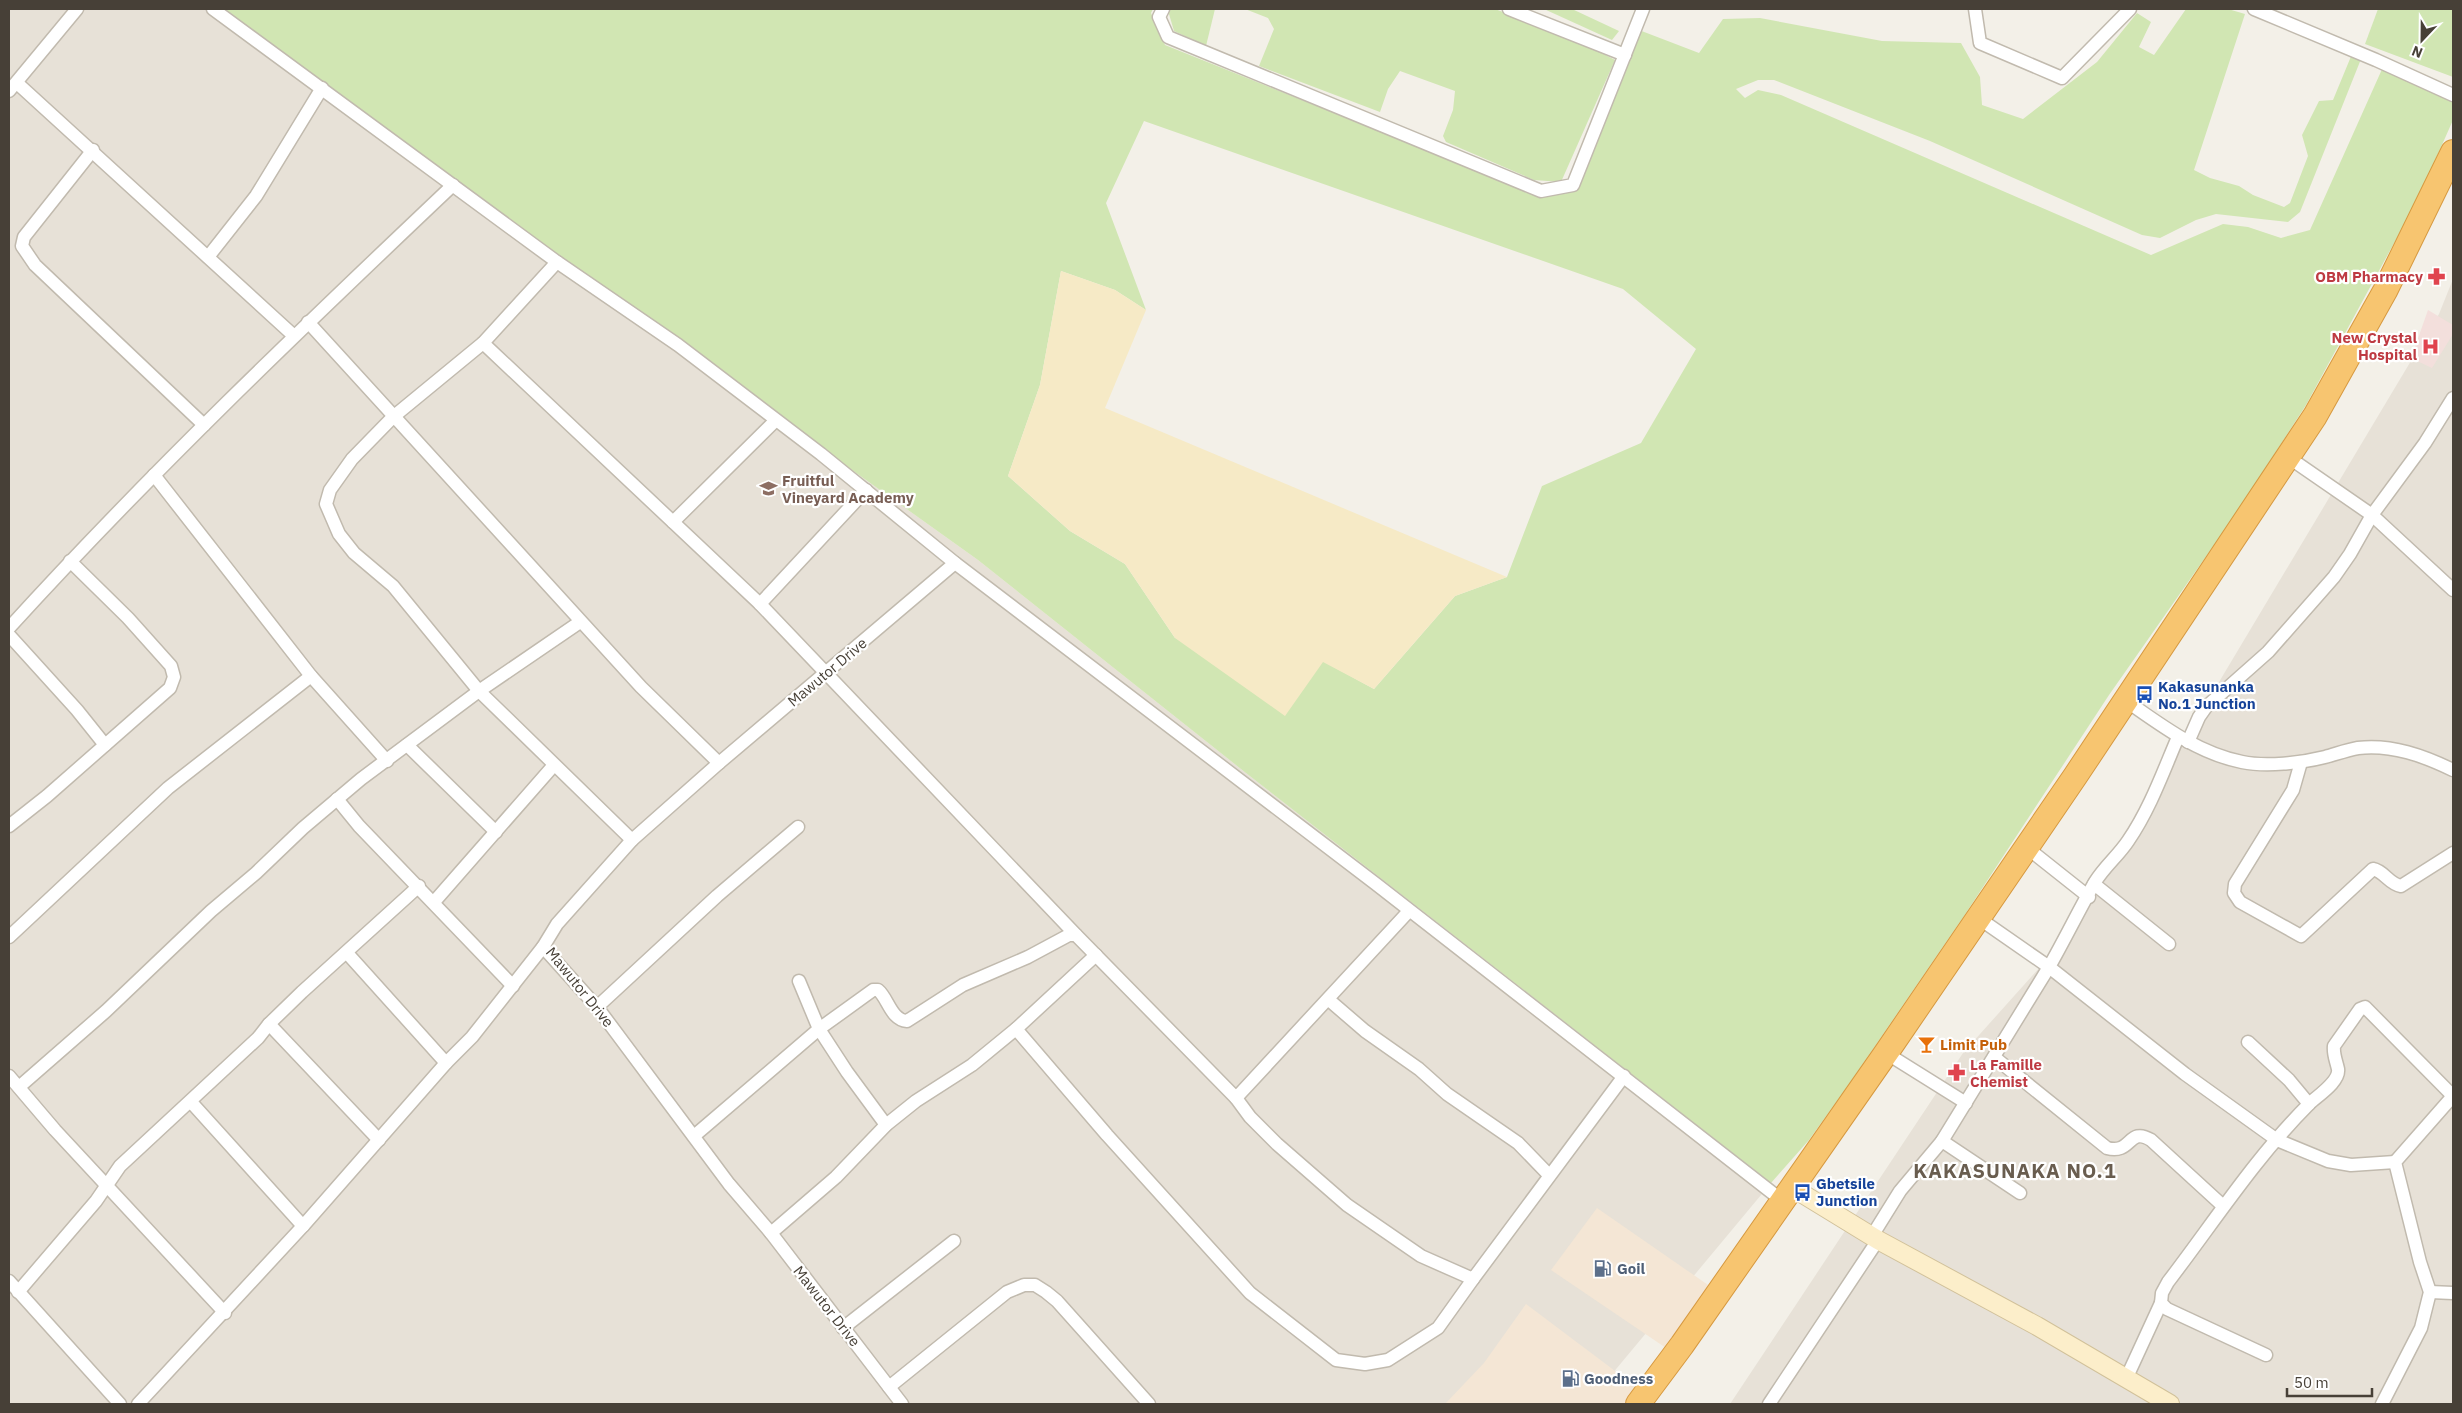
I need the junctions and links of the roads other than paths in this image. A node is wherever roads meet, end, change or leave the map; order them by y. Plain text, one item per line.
1 (77, 9) edge
2 (213, 9) edge
3 (1163, 9) edge
4 (1509, 9) edge
5 (1644, 9) edge
6 (1975, 9) edge
7 (2130, 9) edge
8 (2254, 9) edge
9 (1625, 55) junction
10 (13, 87) edge
11 (322, 88) junction
12 (2453, 95) edge
13 (93, 150) junction
14 (2453, 152) edge
15 (453, 185) junction
16 (208, 257) junction
17 (557, 262) junction
18 (308, 322) junction
19 (293, 335) junction
20 (484, 343) junction
21 (2453, 398) edge
22 (393, 417) junction
23 (775, 421) junction
24 (204, 425) junction
25 (2288, 456) junction
26 (154, 475) junction
27 (866, 490) junction
28 (2372, 515) junction
29 (673, 522) junction
30 (70, 561) junction
31 (955, 563) junction
32 (2453, 590) edge
33 (760, 604) junction
34 (580, 622) junction
35 (9, 628) edge
36 (9, 636) edge
37 (826, 673) junction
38 (311, 676) junction
39 (479, 690) junction
40 (2125, 700) junction
41 (2183, 739) junction
42 (105, 745) junction
43 (407, 745) junction
44 (387, 761) junction
45 (2301, 762) junction
46 (719, 763) junction
47 (554, 765) junction
48 (2453, 770) edge
49 (337, 799) junction
50 (9, 826) edge
51 (798, 827) dead end
52 (496, 832) junction
53 (632, 840) junction
54 (2026, 847) junction
55 (2453, 853) edge
56 (2094, 884) junction
57 (418, 886) junction
58 (2089, 897) junction
59 (434, 902) junction
60 (1409, 910) junction
61 (1977, 917) junction
62 (1076, 935) junction
63 (9, 937) edge
64 (2169, 944) dead end
65 (543, 947) junction
66 (347, 953) junction
67 (1096, 955) junction
68 (2049, 967) junction
69 (799, 981) dead end
70 (513, 986) junction
71 (1329, 1000) junction
72 (597, 1007) junction
73 (269, 1024) junction
74 (819, 1029) junction
75 (1016, 1029) junction
76 (2248, 1042) dead end
77 (1886, 1053) junction
78 (1994, 1057) junction
79 (446, 1063) junction
80 (9, 1076) edge
81 (1624, 1076) junction
82 (19, 1087) junction
83 (2453, 1096) edge
84 (1236, 1098) junction
85 (190, 1102) junction
86 (1966, 1103) junction
87 (2309, 1104) junction
88 (886, 1125) junction
89 (694, 1136) junction
90 (379, 1140) junction
91 (1942, 1140) junction
92 (2277, 1140) junction
93 (2395, 1162) junction
94 (1549, 1175) junction
95 (108, 1185) junction
96 (2020, 1193) dead end
97 (1789, 1195) junction
98 (2222, 1205) junction
99 (303, 1226) junction
100 (771, 1233) junction
101 (1875, 1238) junction
102 (954, 1241) dead end
103 (1472, 1279) junction
104 (9, 1281) edge
105 (18, 1292) junction
106 (2430, 1292) junction
107 (2453, 1293) edge
108 (2161, 1303) junction
109 (225, 1313) junction
110 (843, 1328) junction
111 (2266, 1354) dead end
112 (2126, 1379) junction
113 (889, 1387) junction
114 (111, 1401) edge
115 (138, 1404) edge
116 (902, 1404) edge
117 (1149, 1404) edge
118 (1638, 1404) edge
119 (1770, 1404) edge
120 (2170, 1404) edge
121 (2382, 1404) edge

1 - 10 street
2 - 11 street
3 - 9 street
4 - 9 street
5 - 9 street
6 - 7 street
8 - 12 street
10 - 13 street
11 - 15 street
11 - 16 street
13 - 16 street
13 - 24 street
14 - 25 highway
15 - 17 street
15 - 18 street
16 - 19 street
17 - 20 street
17 - 23 street
18 - 19 street
18 - 22 street
19 - 24 street
20 - 22 street
20 - 29 street
21 - 28 street
22 - 34 street
22 - 39 street
23 - 27 street
23 - 29 street
24 - 26 street
25 - 28 street
25 - 40 highway
26 - 30 street
26 - 38 street
27 - 31 street
27 - 33 street
28 - 32 street
28 - 41 street
29 - 33 street
30 - 35 street
30 - 42 street
31 - 37 street, Mawutor Drive
31 - 60 street
33 - 37 street
34 - 39 street
34 - 46 street
36 - 42 street
37 - 46 street, Mawutor Drive
37 - 62 street
38 - 44 street
38 - 63 street
39 - 43 street
39 - 47 street
40 - 41 street
40 - 54 highway
41 - 45 street
41 - 56 street
42 - 50 street
43 - 44 street
43 - 52 street
44 - 49 street
45 - 48 street
45 - 55 street
46 - 53 street, Mawutor Drive
47 - 52 street
47 - 53 street
49 - 57 street
49 - 82 street
51 - 72 street
52 - 59 street
53 - 65 street, Mawutor Drive
54 - 58 street
54 - 61 highway
56 - 58 street
56 - 64 street
57 - 59 street
57 - 66 street
58 - 68 street
59 - 70 street
60 - 71 street
60 - 81 street
61 - 68 street
61 - 77 highway
62 - 67 street
62 - 74 street
65 - 70 street
65 - 72 street, Mawutor Drive
66 - 73 street
66 - 79 street
67 - 75 street
67 - 84 street
68 - 78 street
68 - 92 street
69 - 74 street
70 - 79 street
71 - 84 street
71 - 94 street
72 - 89 street, Mawutor Drive
73 - 85 street
73 - 90 street
74 - 88 street
74 - 89 street
75 - 88 street
75 - 103 street
76 - 87 street
77 - 86 street
77 - 97 highway
78 - 86 street
78 - 98 street
79 - 90 street
80 - 82 street
81 - 94 street
81 - 97 street
82 - 95 street
83 - 87 street
83 - 93 street
84 - 103 street
85 - 95 street
85 - 99 street
86 - 91 street
87 - 92 street
88 - 100 street
89 - 100 street, Mawutor Drive
90 - 99 street
91 - 96 street
91 - 101 street
92 - 93 street
92 - 98 street
93 - 106 street
94 - 103 street
95 - 105 street
95 - 109 street
97 - 101 street
97 - 118 highway
98 - 108 street
99 - 109 street
100 - 110 street, Mawutor Drive
101 - 112 street
101 - 119 street
102 - 110 street
104 - 105 street
105 - 114 street
106 - 107 street
106 - 121 street
108 - 111 street
108 - 112 street
109 - 115 street
110 - 113 street, Mawutor Drive
112 - 120 street
113 - 116 street, Mawutor Drive
113 - 117 street

